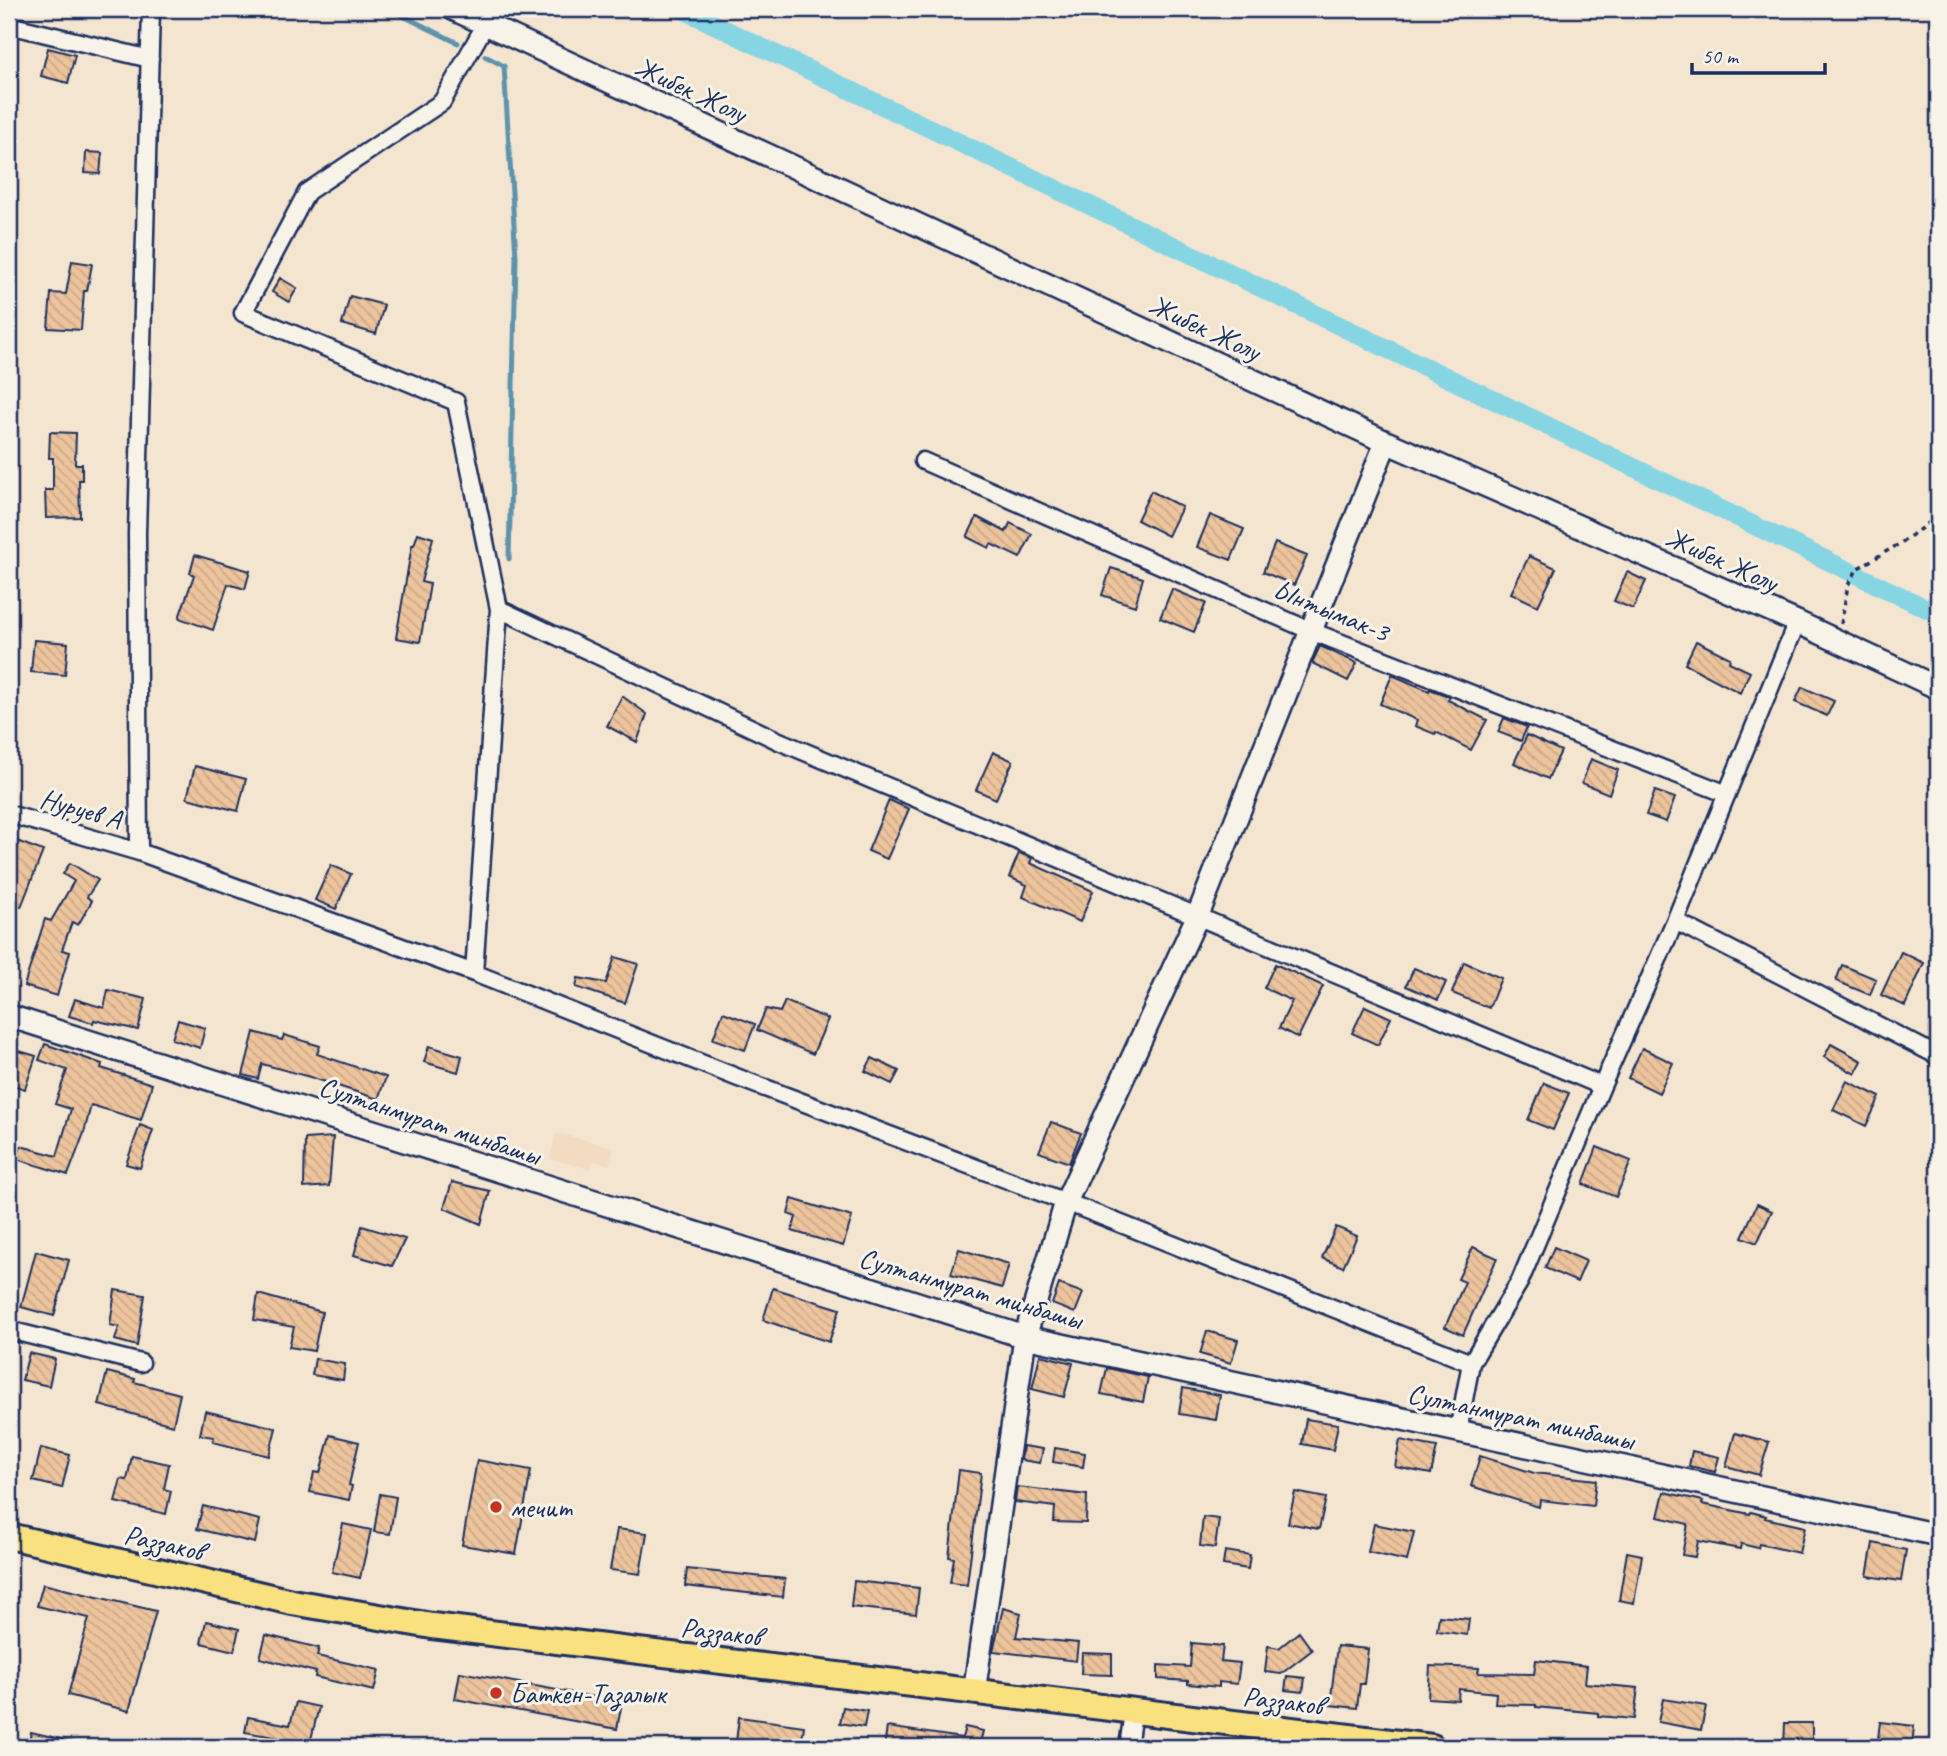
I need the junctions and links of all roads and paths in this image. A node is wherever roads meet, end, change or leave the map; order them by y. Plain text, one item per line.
1 (151, 9) edge
2 (453, 9) edge
3 (9, 24) edge
4 (485, 25) junction
5 (150, 59) junction
6 (1386, 442) junction
7 (923, 461) dead end
8 (1938, 516) edge
9 (499, 609) junction
10 (1797, 622) junction
11 (1311, 631) junction
12 (1838, 641) junction
13 (1938, 688) edge
14 (1727, 794) junction
15 (9, 814) edge
16 (139, 852) junction
17 (1198, 915) junction
18 (1675, 920) junction
19 (474, 973) junction
20 (9, 1016) edge
21 (1938, 1056) edge
22 (1602, 1086) junction
23 (1066, 1202) junction
24 (9, 1330) edge
25 (1026, 1338) junction
26 (141, 1363) dead end
27 (1471, 1363) junction
28 (1458, 1431) junction
29 (1938, 1535) edge
30 (9, 1536) edge
31 (974, 1693) junction
32 (1133, 1712) junction
33 (1128, 1747) edge
34 (1432, 1747) edge

1 - 5 street
2 - 4 street, Жибек Жолу
3 - 5 street
4 - 6 street, Жибек Жолу
4 - 9 street
5 - 16 street
6 - 10 street, Жибек Жолу
6 - 11 street
7 - 11 street, Ынтымак-3
8 - 12 path
9 - 17 street
9 - 19 street
10 - 12 street, Жибек Жолу
10 - 14 street
11 - 14 street, Ынтымак-3
11 - 17 street
12 - 13 street, Жибек Жолу
14 - 18 street
15 - 16 street, Нуруев А
16 - 19 street, Нуруев А
17 - 22 street
17 - 23 street
18 - 21 street
18 - 22 street
19 - 23 street, Нуруев А
20 - 25 street, Султанмурат минбашы
22 - 27 street
23 - 25 street
23 - 27 street, Нуруев А
24 - 26 street
25 - 28 street, Султанмурат минбашы
25 - 31 street
27 - 28 street
28 - 29 street, Султанмурат минбашы
30 - 31 main road, Раззаков
31 - 32 main road, Раззаков
32 - 33 street
32 - 34 main road, Раззаков

